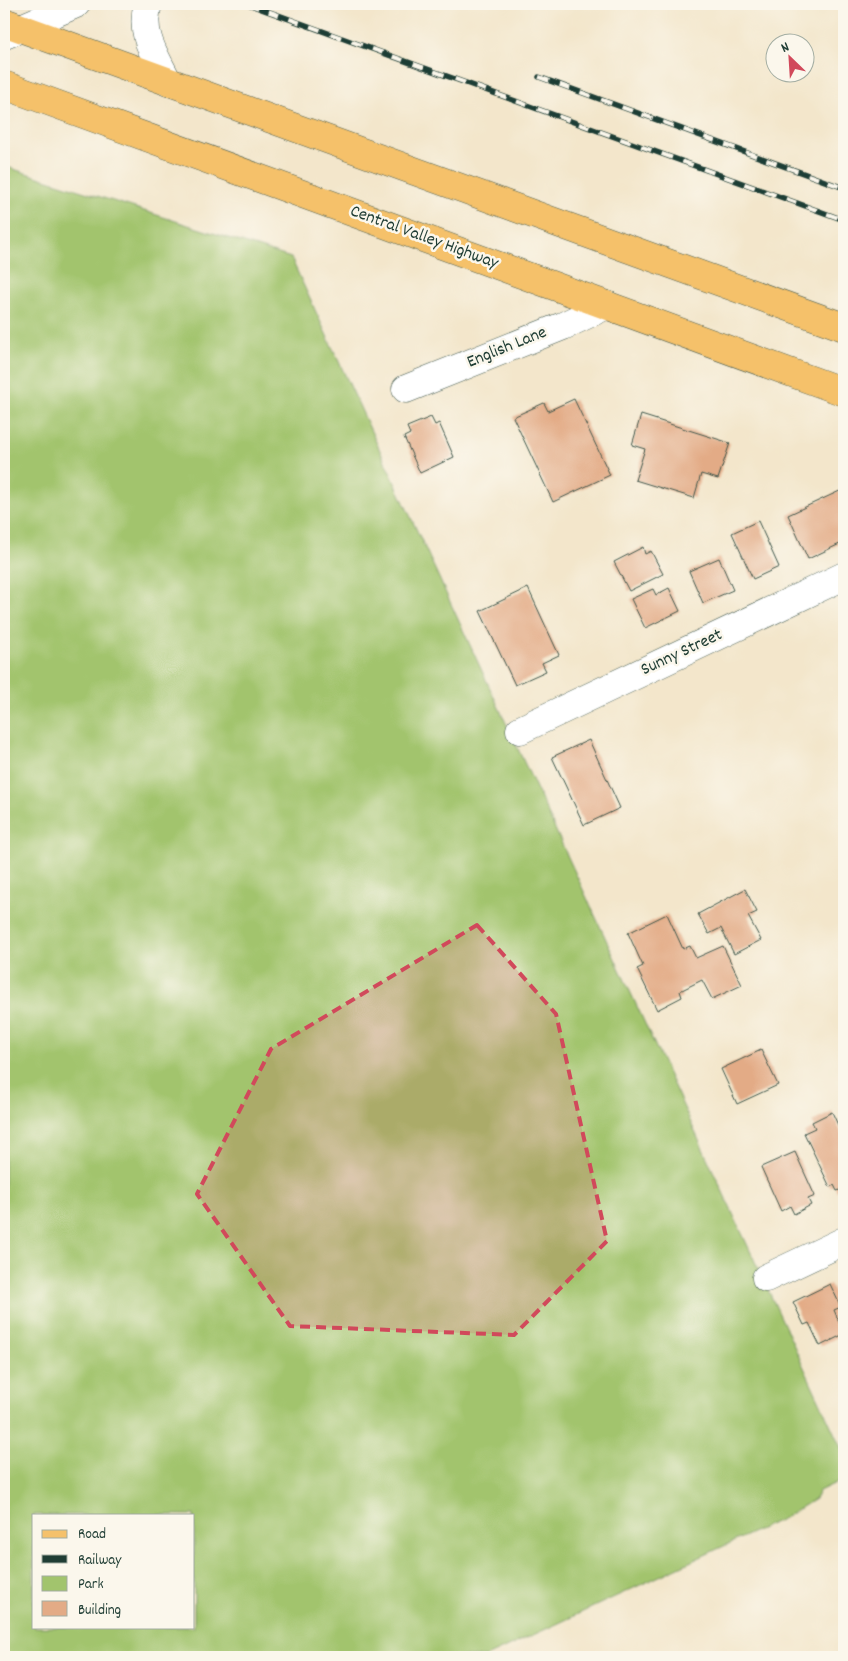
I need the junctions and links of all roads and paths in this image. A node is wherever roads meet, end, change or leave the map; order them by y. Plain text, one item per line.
1 (76, 4) edge
2 (148, 4) edge
3 (9, 29) edge
4 (168, 82) junction
5 (4, 85) edge
6 (607, 305) junction
7 (844, 327) edge
8 (406, 389) dead end
9 (844, 392) edge
10 (844, 576) edge
11 (520, 730) dead end
12 (844, 1241) edge
13 (766, 1278) dead end

1 - 3 street
2 - 4 street
3 - 4 main road
4 - 7 main road
5 - 6 main road, Central Valley Highway
6 - 8 street, English Lane
6 - 9 main road, Central Valley Highway
10 - 11 street, Sunny Street
12 - 13 street

